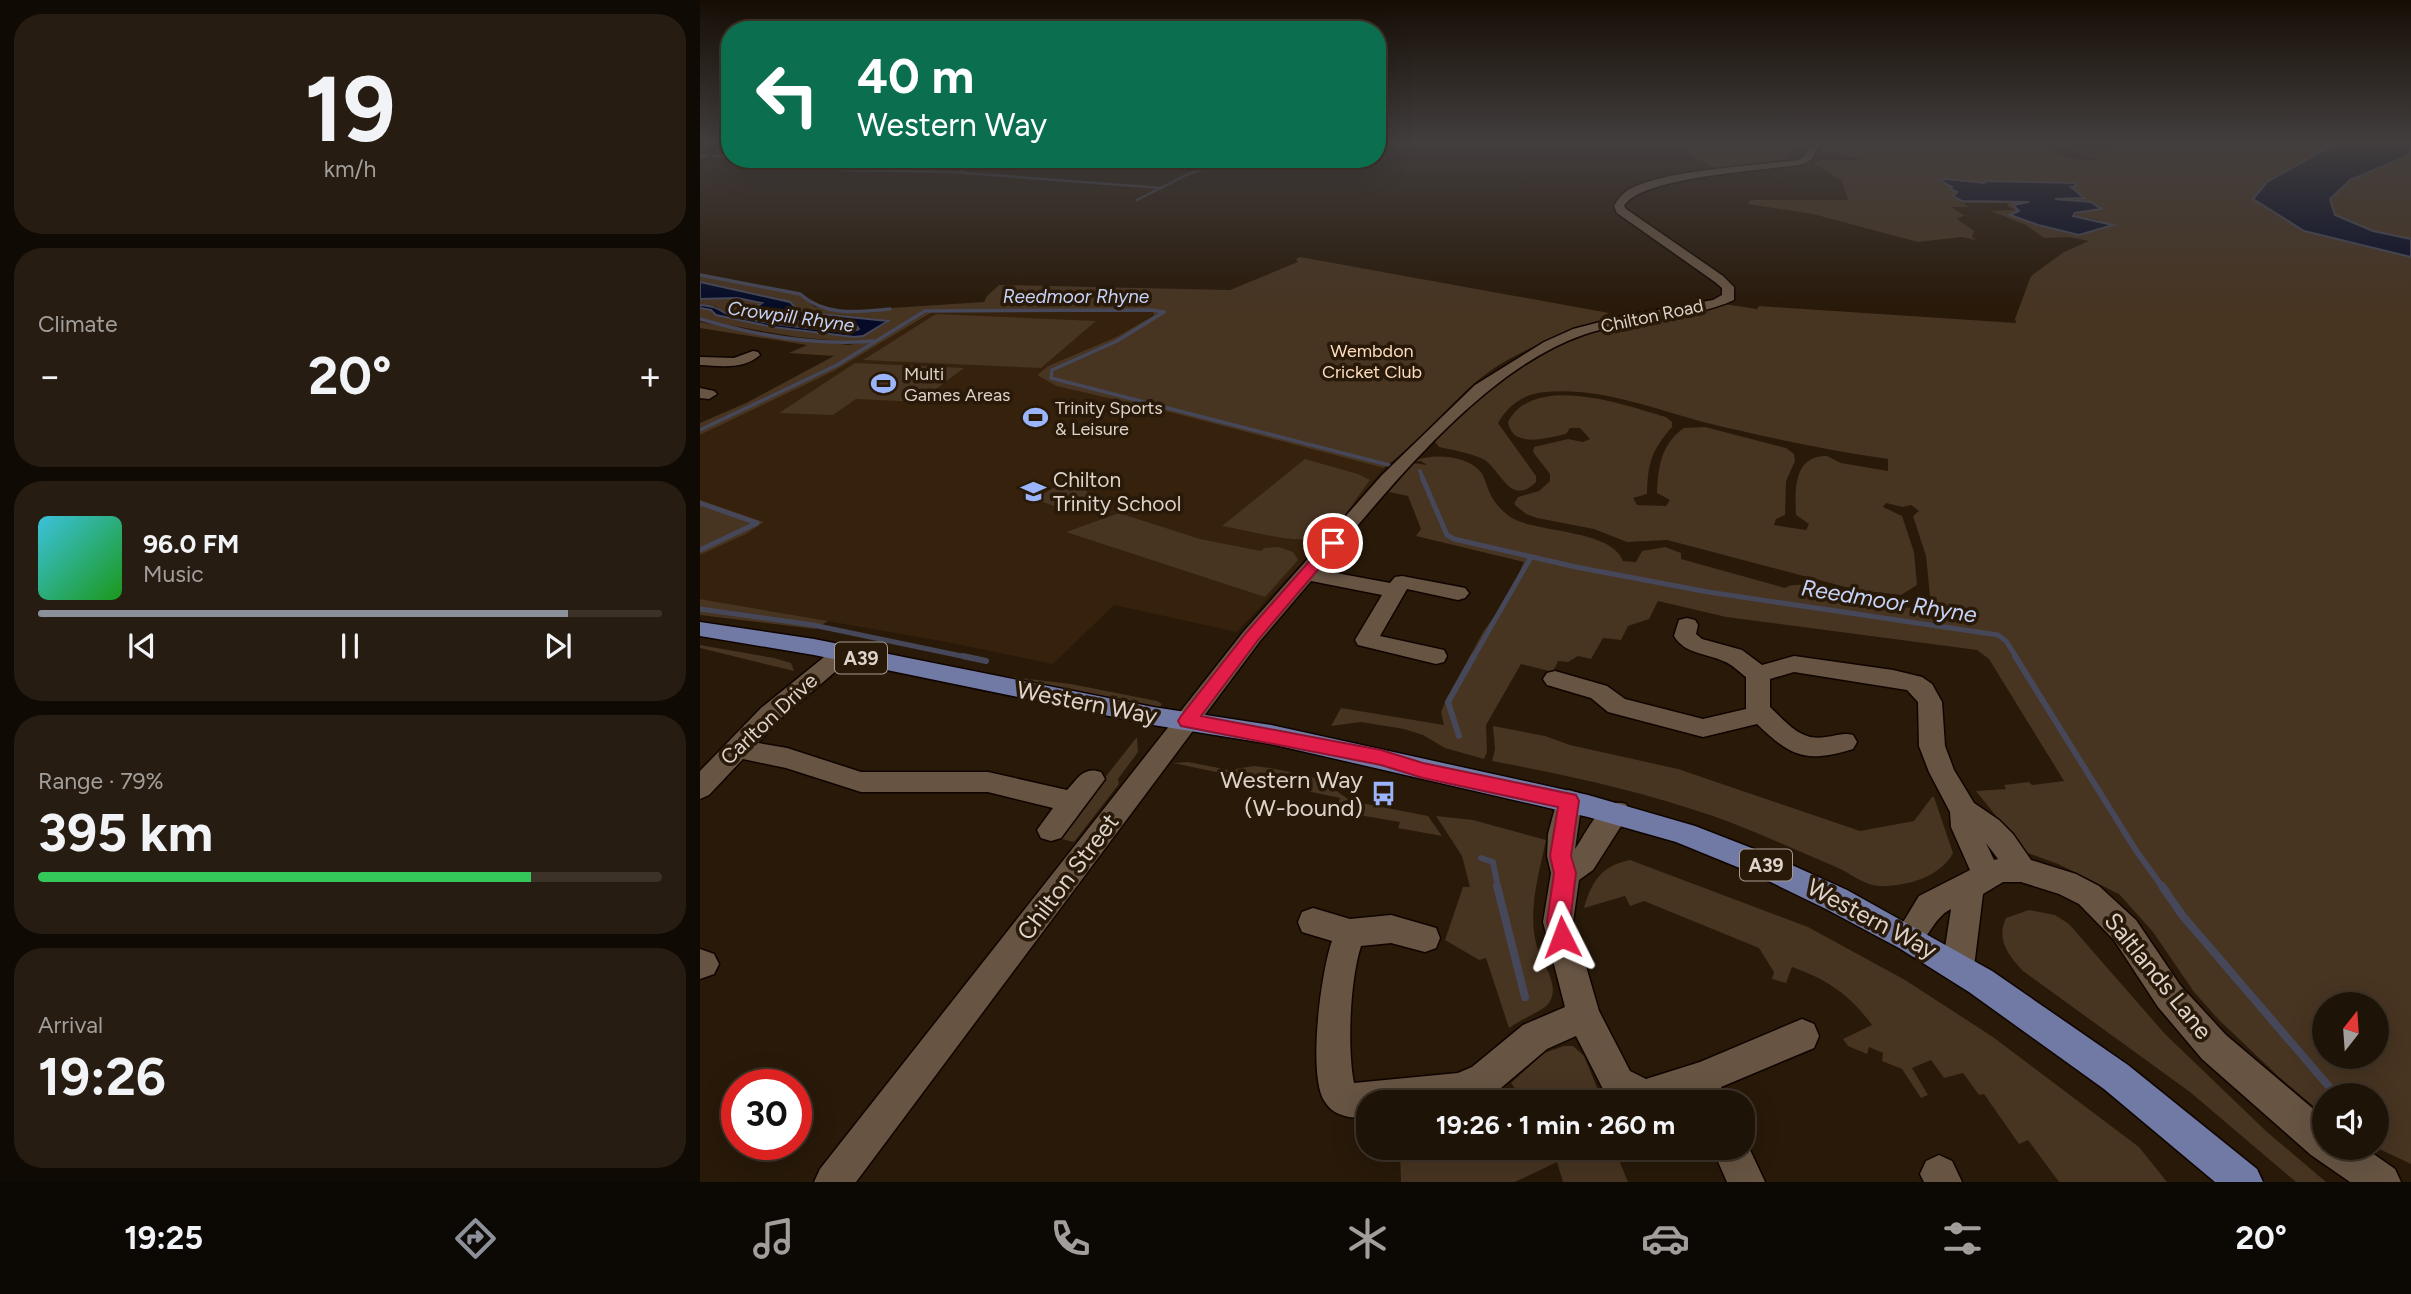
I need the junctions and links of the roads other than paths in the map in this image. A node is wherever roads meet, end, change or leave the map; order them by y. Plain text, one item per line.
1 (1624, 198) edge
2 (753, 355) dead end
3 (700, 361) edge
4 (1306, 574) junction
5 (1395, 591) junction
6 (1458, 593) dead end
7 (1687, 625) dead end
8 (700, 629) edge
9 (842, 653) junction
10 (1436, 656) dead end
11 (1758, 674) junction
12 (1555, 679) dead end
13 (1758, 710) junction
14 (1187, 721) junction
15 (1844, 742) dead end
16 (736, 748) junction
17 (1092, 779) dead end
18 (700, 788) edge
19 (1569, 801) junction
20 (1072, 802) junction
21 (1964, 811) junction
22 (1616, 812) junction
23 (1051, 830) dead end
24 (2021, 870) junction
25 (1565, 873) junction
26 (1978, 881) junction
27 (1312, 922) dead end
28 (1350, 933) junction
29 (1909, 937) junction
30 (1424, 938) dead end
31 (1958, 967) junction
32 (1584, 1016) junction
33 (1802, 1036) dead end
34 (1626, 1090) edge
35 (1707, 1090) edge
36 (2312, 1132) edge
37 (1736, 1160) edge
38 (2350, 1160) edge
39 (833, 1182) edge
40 (1746, 1182) edge
41 (2244, 1182) edge
42 (2382, 1182) edge

1 - 4 street, Chilton Road
2 - 3 street
4 - 5 street
4 - 14 street, Chilton Street
5 - 6 street
5 - 10 street
7 - 11 street
8 - 9 main road, Western Way / A39
9 - 14 main road, Western Way / A39
9 - 16 street, Carlton Drive
11 - 13 street
11 - 21 street
12 - 13 street
13 - 15 street
14 - 19 main road, Western Way / A39
14 - 39 street, Chilton Street
16 - 18 street, Carlton Drive
16 - 20 street
17 - 20 street
19 - 22 main road, Western Way / A39
19 - 25 street
20 - 23 street
21 - 24 street
21 - 26 street
22 - 25 street
22 - 29 main road, Western Way / A39
24 - 26 street, Saltlands Lane
24 - 36 street, Saltlands Lane
25 - 32 street
26 - 29 street, Saltlands Lane
26 - 31 street
27 - 28 street
28 - 30 street
28 - 32 street
29 - 31 main road, Western Way / A39
31 - 41 main road, Western Way / A39
32 - 34 street
33 - 35 street
37 - 40 street
38 - 42 street

